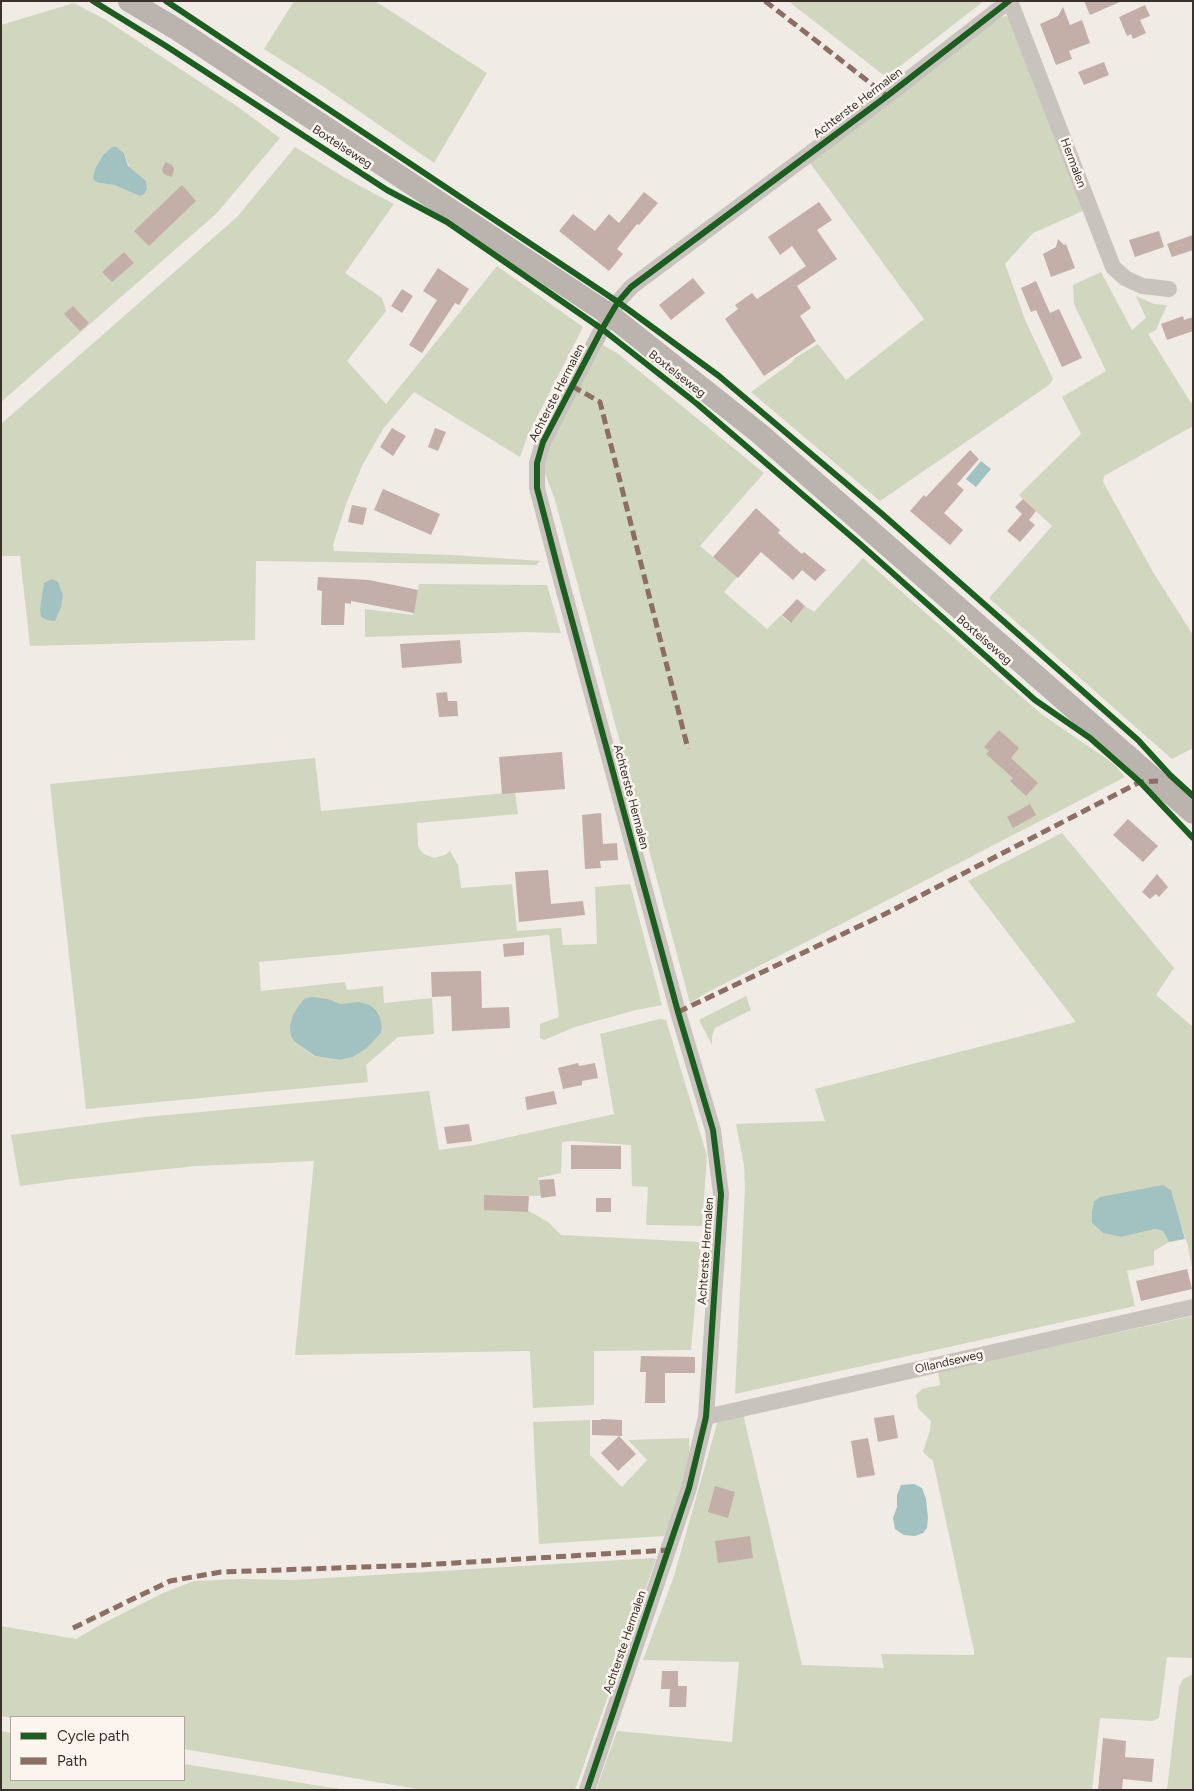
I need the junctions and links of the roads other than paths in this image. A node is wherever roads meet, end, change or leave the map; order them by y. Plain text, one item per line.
1 (129, 1) edge
2 (1010, 1) edge
3 (1169, 289) dead end
4 (610, 315) junction
5 (1193, 813) edge
6 (1193, 1308) edge
7 (706, 1417) junction
8 (587, 1790) edge

1 - 4 main road, Boxtelseweg
2 - 3 street, Hermalen
2 - 4 street, Achterste Hermalen
4 - 5 main road, Boxtelseweg
4 - 7 street, Achterste Hermalen
6 - 7 street, Ollandseweg
7 - 8 street, Achterste Hermalen

